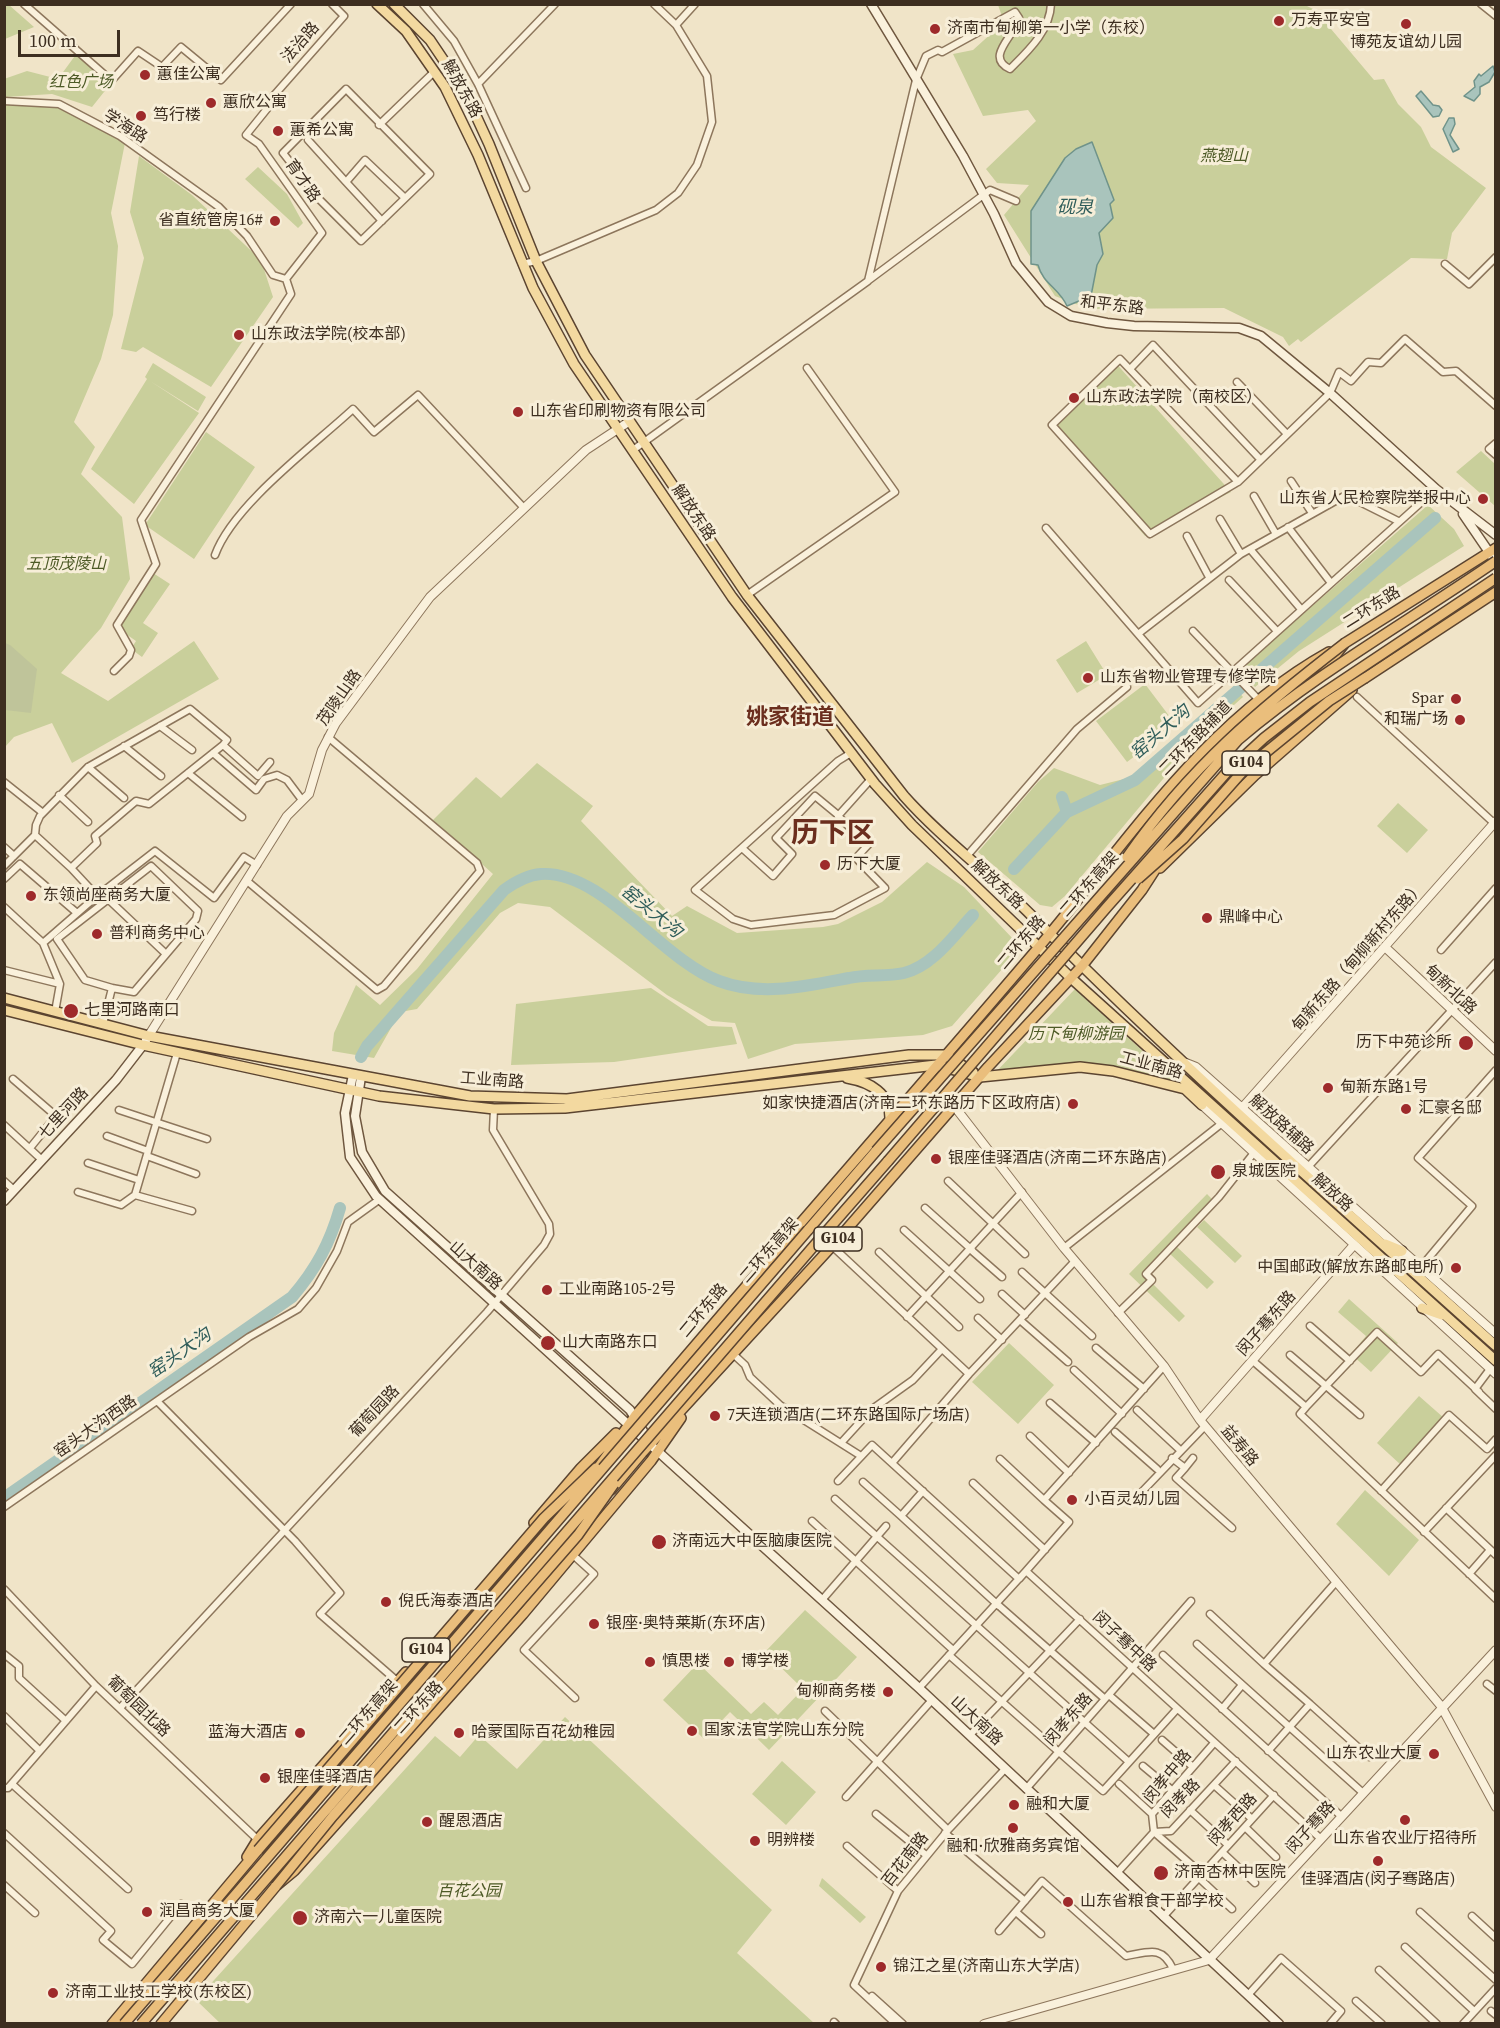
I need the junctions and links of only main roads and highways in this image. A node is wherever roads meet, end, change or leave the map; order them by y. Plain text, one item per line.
1 (377, 4) edge
2 (394, 4) edge
3 (871, 4) edge
4 (1459, 508) junction
5 (1496, 535) edge
6 (1494, 556) edge
7 (1496, 578) edge
8 (1496, 591) edge
9 (1345, 643) junction
10 (1365, 678) junction
11 (1138, 826) junction
12 (1152, 876) junction
13 (1098, 898) junction
14 (1107, 906) junction
15 (1049, 933) junction
16 (1040, 945) junction
17 (1082, 966) junction
18 (1071, 978) junction
19 (4, 998) edge
20 (4, 1010) edge
21 (1127, 1019) junction
22 (143, 1045) junction
23 (945, 1055) junction
24 (936, 1065) junction
25 (357, 1076) junction
26 (836, 1077) junction
27 (980, 1077) junction
28 (349, 1088) junction
29 (360, 1091) junction
30 (1197, 1093) junction
31 (1202, 1105) road end
32 (890, 1118) junction
33 (4, 1201) edge
34 (1379, 1241) junction
35 (1402, 1251) road end
36 (1422, 1308) road end
37 (1445, 1315) junction
38 (1496, 1346) edge
39 (1494, 1368) edge
40 (693, 1398) junction
41 (635, 1416) junction
42 (630, 1429) junction
43 (646, 1445) junction
44 (658, 1452) junction
45 (581, 1468) junction
46 (611, 1490) junction
47 (624, 1495) junction
48 (573, 1497) junction
49 (608, 1503) junction
50 (591, 1511) junction
51 (604, 1519) junction
52 (534, 1542) junction
53 (509, 1552) junction
54 (258, 1850) junction
55 (232, 1881) junction
56 (276, 1886) junction
57 (112, 2024) edge
58 (124, 2024) edge
59 (141, 2024) edge
60 (161, 2024) edge
61 (1279, 2024) edge

1 - 16 main road, 解放东路
2 - 15 main road, 解放东路
3 - 4 main road, 和平东路
4 - 5 main road, 和平东路
4 - 6 main road, 和平东路
6 - 9 highway, 二环东路 / G104
6 - 13 highway, 二环东高架, bridge
7 - 14 highway, 二环东高架, bridge
8 - 10 highway, 二环东路 / G104
9 - 11 highway, 二环东路辅道
9 - 11 highway, 二环东路 / G104
9 - 13 highway, bridge
10 - 12 highway
10 - 12 highway, 二环东路 / G104
10 - 14 highway, bridge
11 - 15 highway, 二环东路 / G104
12 - 17 highway, 二环东路 / G104
13 - 42 highway, 二环东高架, bridge
14 - 43 highway, 二环东高架, bridge
15 - 16 highway, 二环东路 / G104
15 - 17 main road, 解放东路
16 - 18 main road, 解放东路
16 - 23 highway, 二环东路 / G104
17 - 18 highway, 二环东路 / G104
17 - 21 main road, 解放路
18 - 21 main road, 解放路
18 - 27 highway, 二环东路 / G104
19 - 25 main road, 工业南路
20 - 22 main road, 工业南路
21 - 30 main road, 解放路
21 - 34 main road, 解放路
22 - 28 main road, 工业南路
22 - 33 main road, 七里河路
23 - 24 highway, 二环东路 / G104
23 - 25 main road, 工业南路
23 - 27 main road
24 - 26 main road, 工业南路
24 - 27 main road, 工业南路
24 - 32 highway, 二环东路 / G104
25 - 28 main road, 山大南路
25 - 29 main road, 山大南路
26 - 29 main road, 工业南路
26 - 32 main road
27 - 30 main road, 工业南路
27 - 40 highway, 二环东路 / G104
28 - 29 main road, 工业南路
28 - 42 main road, 山大南路
29 - 41 main road, 山大南路
30 - 31 main road
30 - 37 main road, 解放路
32 - 41 highway, 二环东路 / G104
34 - 35 main road
34 - 38 main road, 解放路
36 - 37 main road
37 - 39 main road, 解放路
40 - 43 highway, 二环东路 / G104
40 - 44 highway, 二环东路 / G104
41 - 42 highway, 二环东路 / G104
41 - 43 main road, 山大南路
42 - 43 main road, 山大南路
42 - 45 highway, 二环东路 / G104
42 - 48 highway, 二环东路 / G104
42 - 54 highway, bridge
42 - 58 highway, 二环东高架, bridge
43 - 44 main road, 山大南路
43 - 46 highway, 二环东路 / G104
43 - 56 highway, bridge
43 - 59 highway, 二环东高架, bridge
44 - 47 highway, 二环东路
44 - 61 main road, 山大南路
45 - 48 highway, 二环东路
45 - 53 highway, 二环东路 / G104
46 - 49 highway, 二环东路
46 - 50 highway, 二环东路 / G104
47 - 49 highway, 二环东路
47 - 51 highway, 二环东路
48 - 52 highway, 二环东路 / G104
49 - 50 highway, 二环东路
49 - 51 highway, 二环东路
50 - 56 highway, 二环东路 / G104
51 - 56 highway, 二环东路
52 - 53 highway, 二环东路
52 - 54 highway, 二环东路 / G104
53 - 55 highway, 二环东路 / G104
54 - 55 highway, 二环东路 / G104
55 - 57 highway, 二环东路 / G104
56 - 60 highway, 二环东路 / G104

